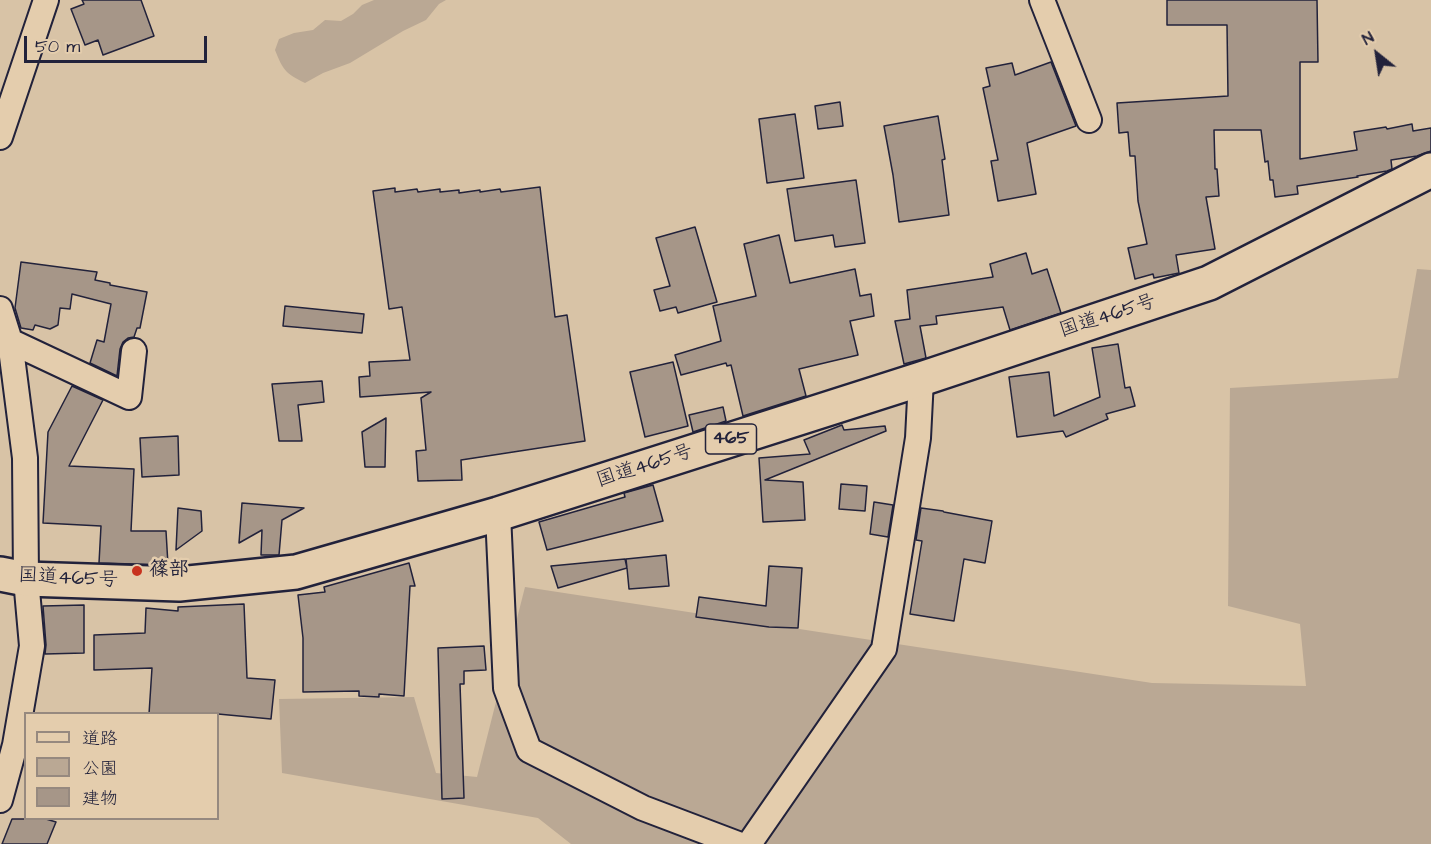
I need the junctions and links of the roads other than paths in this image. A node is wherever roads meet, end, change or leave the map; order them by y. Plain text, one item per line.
1 (46, 0) edge
2 (1042, 0) edge
3 (1089, 120) dead end
4 (0, 137) edge
5 (1431, 170) edge
6 (0, 309) edge
7 (10, 341) junction
8 (134, 351) dead end
9 (921, 379) junction
10 (498, 513) junction
11 (13, 577) edge
12 (0, 800) edge
13 (757, 839) edge
14 (738, 844) edge

1 - 4 street
2 - 3 street
5 - 9 highway, 国道465号 / 465
6 - 7 street
7 - 8 street
7 - 11 street
9 - 10 highway, 国道465号 / 465
9 - 13 street
10 - 11 highway, 国道465号 / 465
10 - 14 street
11 - 12 street

